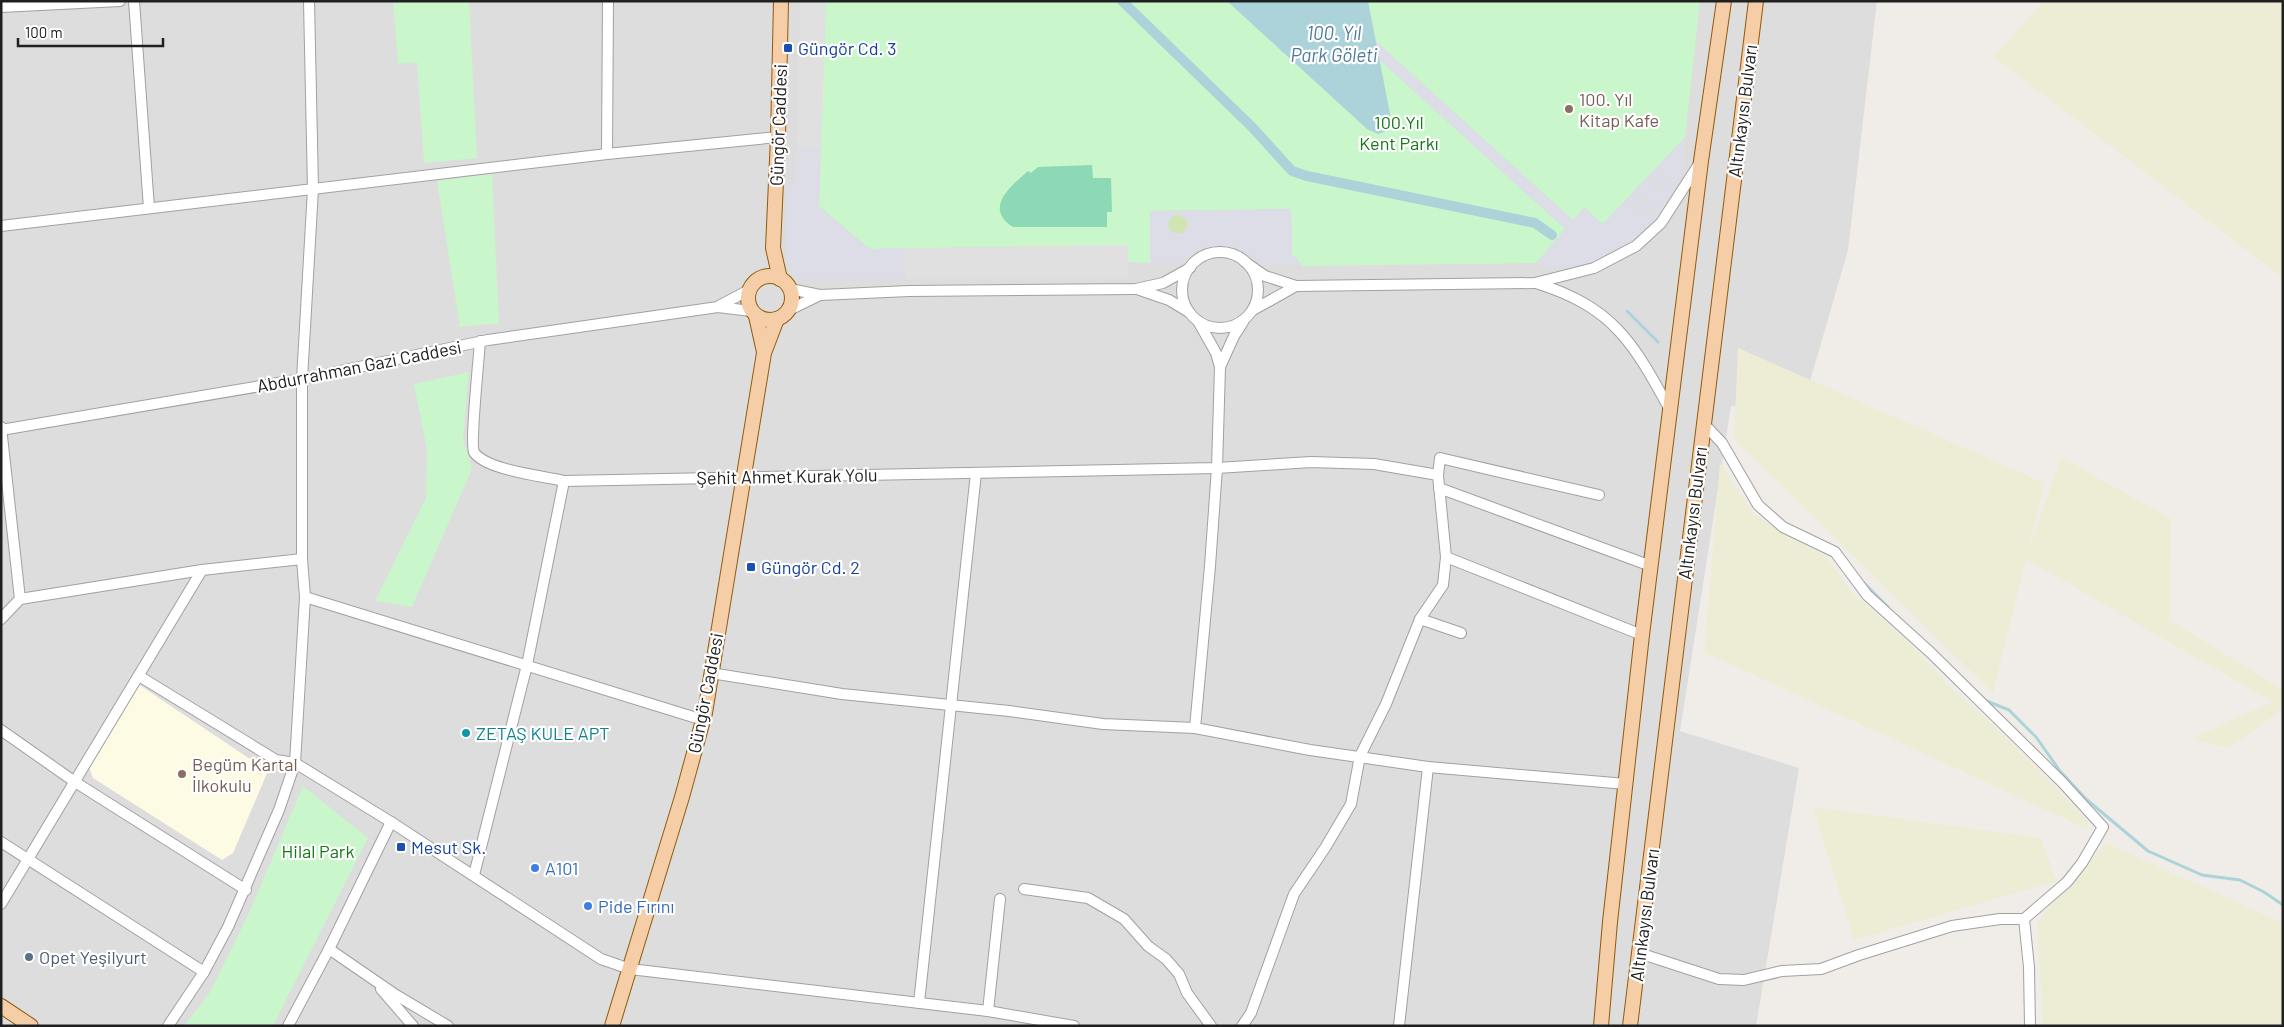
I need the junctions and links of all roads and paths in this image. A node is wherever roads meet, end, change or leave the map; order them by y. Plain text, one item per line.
1 (120, 1) edge
2 (134, 1) edge
3 (308, 1) edge
4 (608, 1) edge
5 (781, 1) edge
6 (1724, 1) edge
7 (1756, 1) edge
8 (1, 6) edge
9 (778, 136) junction
10 (607, 154) junction
11 (1701, 161) junction
12 (314, 189) junction
13 (149, 208) junction
14 (1, 226) edge
15 (773, 248) junction
16 (1245, 262) junction
17 (1190, 268) junction
18 (759, 279) junction
19 (780, 279) junction
20 (1535, 283) junction
21 (1296, 286) junction
22 (790, 289) junction
23 (1136, 289) junction
24 (750, 290) junction
25 (820, 295) junction
26 (718, 307) junction
27 (789, 310) junction
28 (1253, 310) junction
29 (1190, 312) junction
30 (754, 313) junction
31 (777, 319) junction
32 (1244, 320) junction
33 (1198, 321) junction
34 (480, 341) junction
35 (764, 353) junction
36 (1220, 367) junction
37 (302, 379) junction
38 (1670, 410) junction
39 (1703, 423) junction
40 (1, 429) edge
41 (1217, 468) junction
42 (976, 473) junction
43 (1438, 475) junction
44 (745, 476) junction
45 (564, 481) junction
46 (1439, 488) junction
47 (1599, 495) dead end
48 (1446, 556) junction
49 (302, 558) junction
50 (1651, 566) junction
51 (202, 570) junction
52 (305, 597) junction
53 (20, 599) junction
54 (1, 619) edge
55 (1420, 619) junction
56 (1460, 633) dead end
57 (1642, 635) junction
58 (527, 665) junction
59 (711, 673) junction
60 (139, 676) junction
61 (950, 706) junction
62 (703, 720) junction
63 (1195, 728) junction
64 (1, 730) edge
65 (1360, 756) junction
66 (294, 763) junction
67 (1428, 767) junction
68 (75, 782) junction
69 (1626, 784) junction
70 (390, 822) junction
71 (1, 842) edge
72 (29, 860) junction
73 (474, 875) junction
74 (1024, 889) dead end
75 (246, 890) junction
76 (1000, 899) dead end
77 (1, 904) edge
78 (2024, 919) junction
79 (329, 949) junction
80 (1640, 953) junction
81 (630, 969) junction
82 (204, 972) junction
83 (371, 977) junction
84 (919, 1003) junction
85 (1, 1006) edge
86 (988, 1011) junction
87 (1005, 1014) junction
88 (291, 1025) edge
89 (32, 1026) edge
90 (168, 1026) edge
91 (413, 1026) edge
92 (448, 1026) edge
93 (612, 1026) edge
94 (1004, 1026) edge
95 (1074, 1026) edge
96 (1211, 1026) edge
97 (1242, 1026) edge
98 (1398, 1026) edge
99 (1601, 1026) edge
100 (1630, 1026) edge
101 (2030, 1026) edge

1 - 8 street
2 - 13 street
3 - 12 street
4 - 10 street
5 - 9 main road, Güngör Caddesi
6 - 11 main road, Altınkayısı Bulvarı
7 - 39 main road, Altınkayısı Bulvarı
9 - 10 street
9 - 15 main road, Güngör Caddesi
10 - 12 street
11 - 20 street
11 - 38 main road, Altınkayısı Bulvarı
12 - 13 street
12 - 37 street
13 - 14 street
15 - 18 main road, Güngör Caddesi
15 - 19 main road, Güngör Caddesi
16 - 17 street
16 - 21 street
16 - 28 street
17 - 23 street
17 - 29 street
18 - 19 main road
18 - 24 main road
19 - 22 main road
20 - 21 street
20 - 38 street
21 - 28 street
22 - 25 street
22 - 27 main road
23 - 25 street
23 - 29 street
24 - 26 street, Abdurrahman Gazi Caddesi
24 - 30 main road
25 - 27 street
26 - 30 street, Abdurrahman Gazi Caddesi
26 - 34 street, Abdurrahman Gazi Caddesi
27 - 31 main road
28 - 32 street
29 - 33 street
30 - 31 main road
30 - 35 main road, Güngör Caddesi
31 - 35 main road, Güngör Caddesi
32 - 33 street
32 - 36 street
33 - 36 street
34 - 37 street, Abdurrahman Gazi Caddesi
34 - 45 street, Şehit Ahmet Kurak Yolu
35 - 44 main road, Güngör Caddesi
36 - 41 street
37 - 40 street, Abdurrahman Gazi Caddesi
37 - 49 street
38 - 50 main road, Altınkayısı Bulvarı
39 - 78 street
39 - 80 main road, Altınkayısı Bulvarı
40 - 53 street
41 - 42 street, Şehit Ahmet Kurak Yolu
41 - 43 street, Şehit Ahmet Kurak Yolu
41 - 63 street
42 - 44 street, Şehit Ahmet Kurak Yolu
42 - 61 street
43 - 46 street
43 - 47 street
44 - 45 street, Şehit Ahmet Kurak Yolu
44 - 59 main road, Güngör Caddesi
45 - 58 street
46 - 48 street
46 - 50 street
48 - 55 street
48 - 57 street
49 - 51 street
49 - 52 street
50 - 57 main road, Altınkayısı Bulvarı
51 - 53 street
51 - 60 street
52 - 58 street
52 - 66 street
53 - 54 street
55 - 56 street
55 - 65 street
57 - 69 main road, Altınkayısı Bulvarı
58 - 62 street
58 - 73 street
59 - 61 street
59 - 62 main road, Güngör Caddesi
60 - 66 street
60 - 68 street
61 - 63 street
61 - 84 street
62 - 81 main road, Güngör Caddesi
63 - 65 street
64 - 68 street
65 - 67 street
65 - 97 street
66 - 70 street
66 - 75 street
67 - 69 street
67 - 98 street
68 - 72 street
68 - 75 street
69 - 99 main road, Altınkayısı Bulvarı
70 - 73 street
70 - 79 street
71 - 72 street
72 - 77 street
72 - 82 street
73 - 81 street
74 - 96 street
75 - 82 street
76 - 86 street
78 - 80 street
78 - 101 street
79 - 83 street
79 - 88 street
80 - 100 main road, Altınkayısı Bulvarı
81 - 84 street
81 - 93 main road, Güngör Caddesi
82 - 90 street
83 - 91 street
83 - 92 street
84 - 86 street
85 - 89 main road
86 - 87 street
87 - 94 street
87 - 95 street

